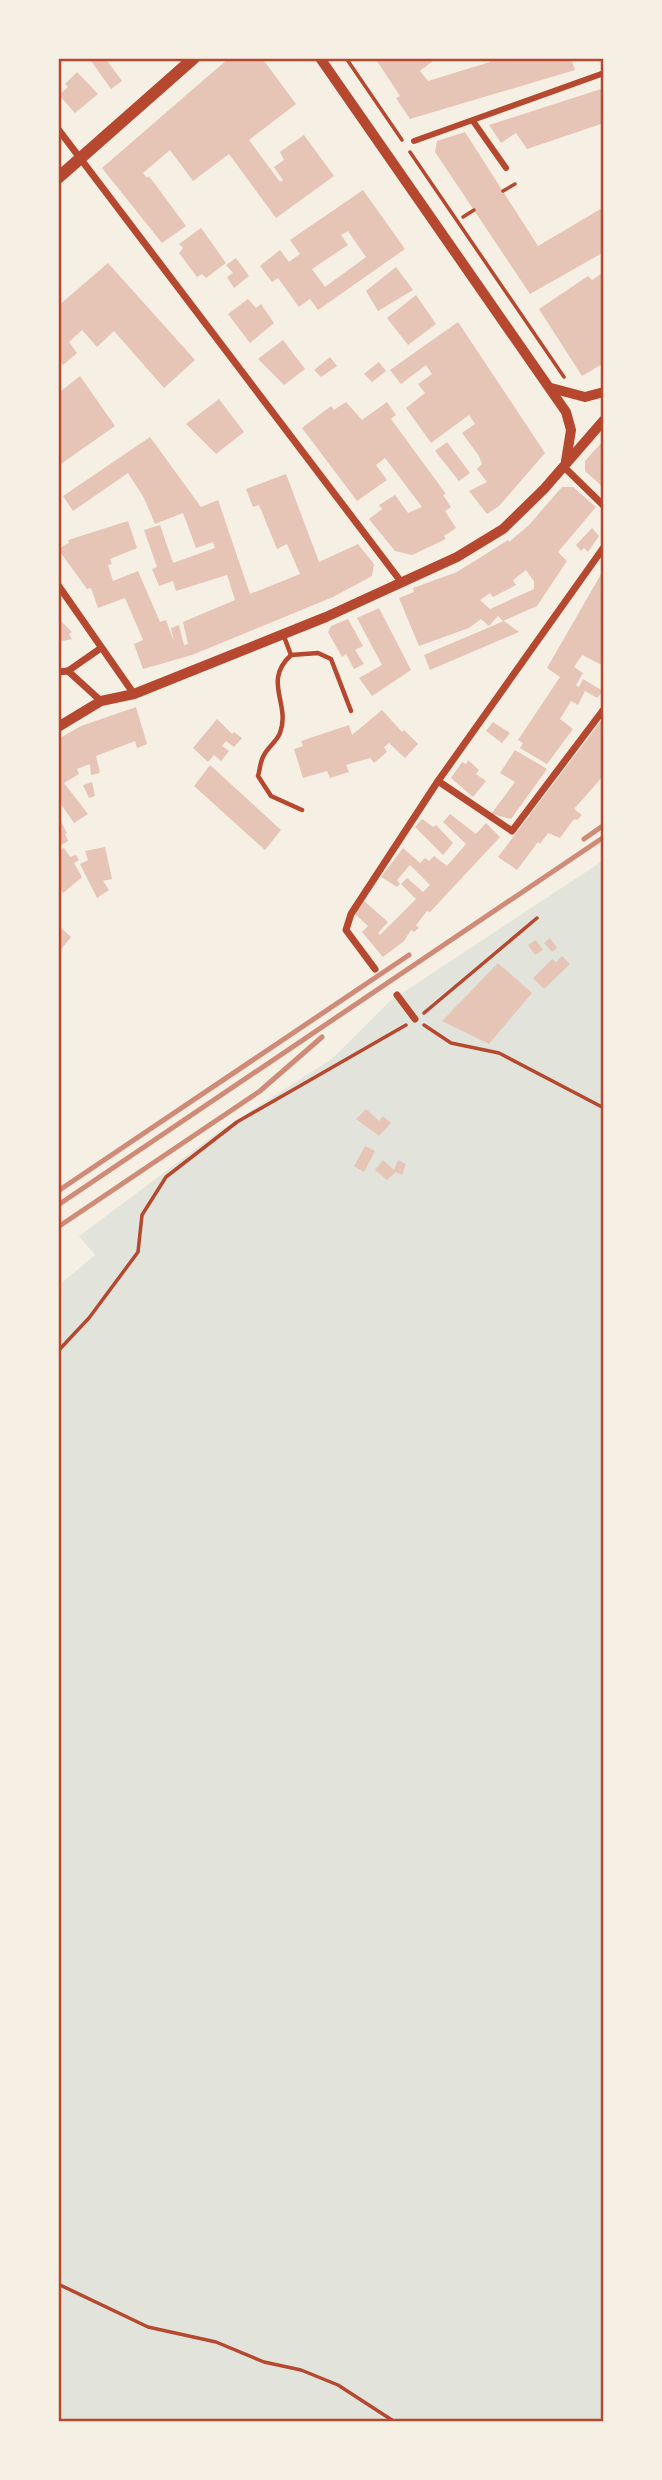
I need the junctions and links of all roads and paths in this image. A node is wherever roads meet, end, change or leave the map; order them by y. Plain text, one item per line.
1 (194, 58) edge
2 (320, 58) edge
3 (346, 58) edge
4 (604, 74) edge
5 (473, 121) junction
6 (58, 129) edge
7 (414, 141) dead end
8 (80, 158) junction
9 (506, 169) dead end
10 (58, 178) edge
11 (515, 184) dead end
12 (503, 191) dead end
13 (474, 210) dead end
14 (463, 217) dead end
15 (551, 388) junction
16 (604, 392) edge
17 (577, 396) junction
18 (604, 420) edge
19 (564, 467) junction
20 (604, 506) edge
21 (604, 547) edge
22 (402, 583) junction
23 (58, 585) edge
24 (283, 634) junction
25 (100, 648) junction
26 (291, 655) junction
27 (68, 671) junction
28 (58, 673) edge
29 (134, 694) junction
30 (101, 701) junction
31 (604, 709) edge
32 (351, 711) dead end
33 (58, 727) edge
34 (438, 781) junction
35 (302, 810) dead end
36 (537, 918) dead end
37 (375, 969) dead end
38 (397, 995) dead end
39 (415, 1019) junction
40 (604, 1108) edge
41 (58, 1351) edge
42 (58, 2284) edge
43 (395, 2422) edge

1 - 8 main road
2 - 15 street
3 - 17 path
4 - 5 street
5 - 7 street
5 - 9 street
6 - 8 street
8 - 10 main road
8 - 22 street
11 - 12 path
13 - 14 path
15 - 17 street
15 - 19 street
16 - 17 street
18 - 19 street
19 - 20 street
19 - 22 street
21 - 34 street
22 - 24 street
23 - 25 street
24 - 26 lane
24 - 29 street
25 - 27 street
25 - 29 street
26 - 32 lane
26 - 35 lane
27 - 28 street
27 - 30 street
29 - 30 street
30 - 33 street
31 - 34 street
34 - 37 street
36 - 39 path
38 - 39 street
39 - 40 path
39 - 41 path
42 - 43 path

